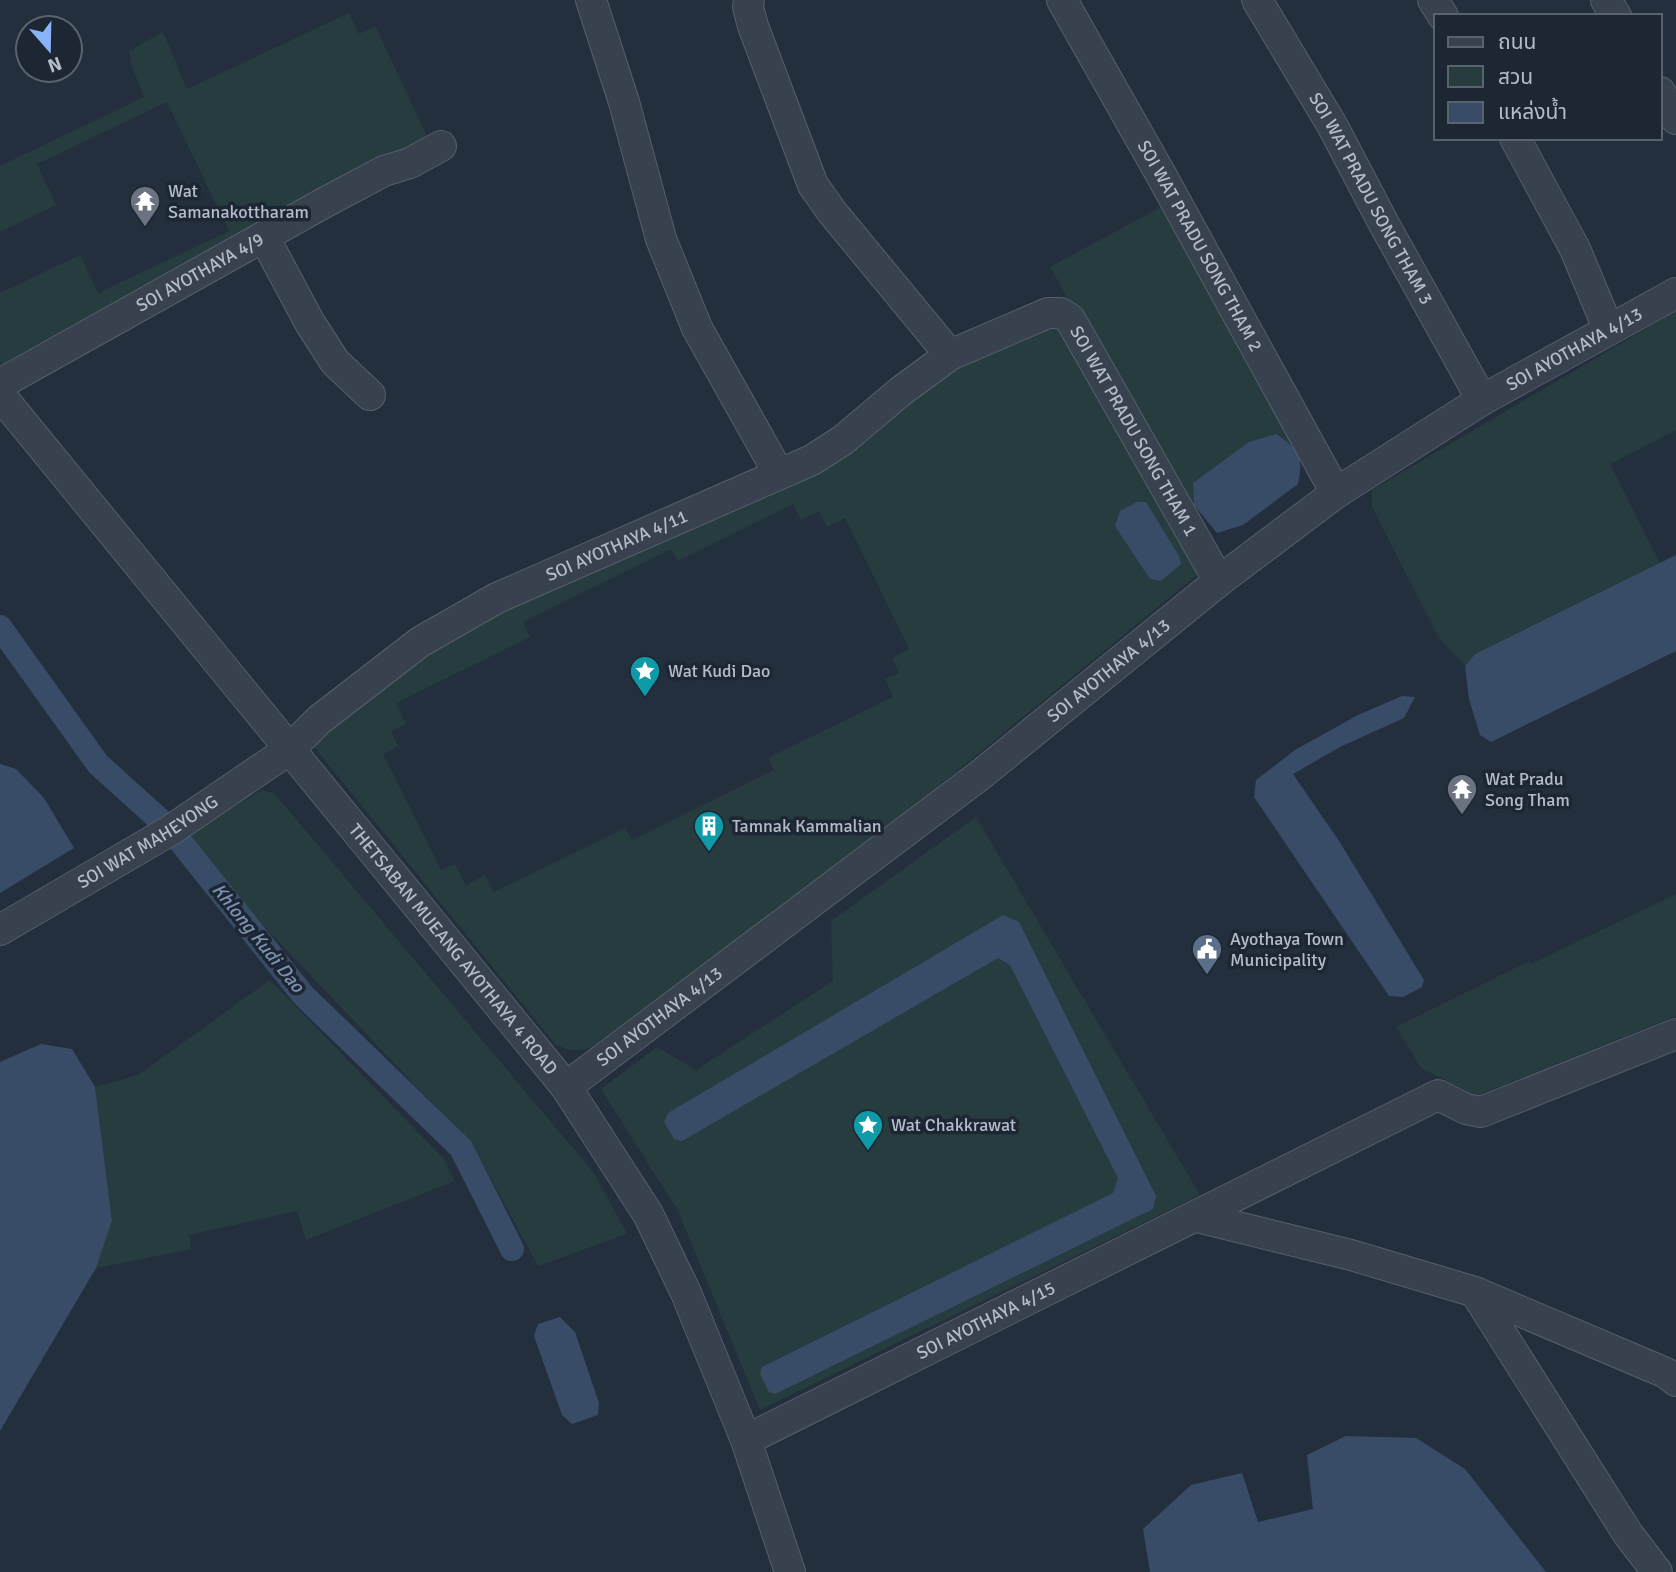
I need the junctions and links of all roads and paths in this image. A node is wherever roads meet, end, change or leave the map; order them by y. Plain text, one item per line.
1 (591, 0) edge
2 (749, 0) edge
3 (1062, 0) edge
4 (1257, 0) edge
5 (1662, 95) edge
6 (1676, 119) edge
7 (1516, 140) edge
8 (441, 146) dead end
9 (264, 237) junction
10 (1676, 293) edge
11 (1608, 328) junction
12 (950, 355) junction
13 (0, 384) edge
14 (0, 395) edge
15 (370, 395) dead end
16 (1482, 400) junction
17 (779, 474) junction
18 (1336, 493) junction
19 (1219, 581) junction
20 (290, 749) junction
21 (0, 930) edge
22 (1676, 1034) edge
23 (566, 1087) junction
24 (1197, 1217) junction
25 (1475, 1292) junction
26 (1676, 1381) edge
27 (746, 1440) junction
28 (790, 1572) edge
29 (1657, 1572) edge

1 - 17 street
2 - 12 street
3 - 18 street, SOI WAT PRADU SONG THAM 2
4 - 16 street, SOI WAT PRADU SONG THAM 3
5 - 6 street
7 - 11 street
8 - 9 street, SOI AYOTHAYA 4/9
9 - 13 street, SOI AYOTHAYA 4/9
9 - 15 street
10 - 11 street, SOI AYOTHAYA 4/13
11 - 16 street, SOI AYOTHAYA 4/13
12 - 17 street, SOI AYOTHAYA 4/11
12 - 19 street, SOI WAT PRADU SONG THAM 1
14 - 20 street, THETSABAN MUEANG AYOTHAYA 4 ROAD
16 - 18 street, SOI AYOTHAYA 4/13
17 - 20 street, SOI AYOTHAYA 4/11
18 - 19 street, SOI AYOTHAYA 4/13
19 - 23 street, SOI AYOTHAYA 4/13
20 - 21 street, SOI WAT MAHEYONG
20 - 23 street, THETSABAN MUEANG AYOTHAYA 4 ROAD
22 - 24 street, SOI AYOTHAYA 4/15
23 - 27 street, THETSABAN MUEANG AYOTHAYA 4 ROAD
24 - 25 street
24 - 27 street, SOI AYOTHAYA 4/15
25 - 26 street
25 - 29 street
27 - 28 street, THETSABAN MUEANG AYOTHAYA 4 ROAD

